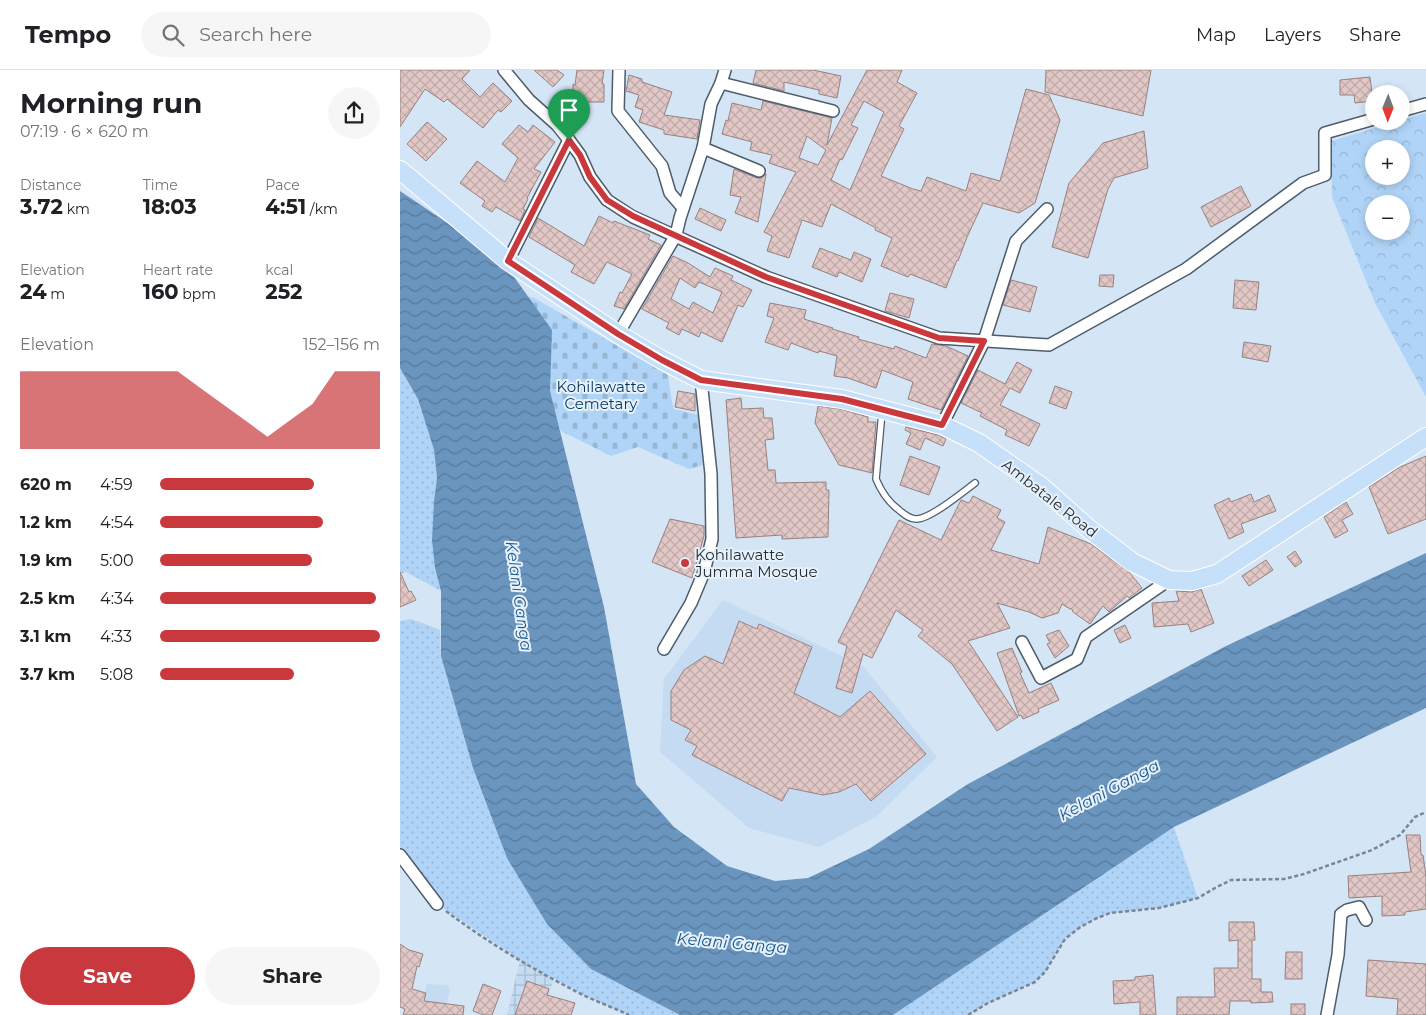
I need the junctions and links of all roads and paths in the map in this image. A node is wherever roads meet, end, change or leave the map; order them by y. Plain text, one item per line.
1 (504, 70) edge
2 (619, 70) edge
3 (725, 70) edge
4 (721, 83) junction
5 (1426, 104) edge
6 (1410, 108) edge
7 (833, 111) dead end
8 (1365, 121) edge
9 (569, 140) junction
10 (703, 148) junction
11 (400, 170) edge
12 (759, 171) dead end
13 (683, 208) junction
14 (1047, 209) dead end
15 (676, 235) junction
16 (508, 261) junction
17 (618, 334) junction
18 (984, 341) junction
19 (701, 380) junction
20 (882, 409) junction
21 (942, 425) junction
22 (1426, 436) edge
23 (975, 483) dead end
24 (1169, 580) junction
25 (1022, 642) dead end
26 (664, 649) dead end
27 (1426, 812) edge
28 (400, 855) edge
29 (436, 904) joint
30 (1366, 920) dead end
31 (629, 1015) edge
32 (968, 1015) edge
33 (1327, 1015) edge

1 - 9 street
2 - 13 street
3 - 4 street
4 - 7 street
4 - 10 street
5 - 6 street
8 - 18 street
9 - 15 street
9 - 16 street
10 - 12 street
10 - 13 street
11 - 16 main road, Ambatale Road
13 - 15 street
14 - 18 street
15 - 17 street
15 - 18 street
16 - 17 main road, Ambatale Road
17 - 19 main road, Ambatale Road
18 - 21 street
19 - 20 main road, Ambatale Road
19 - 26 street
20 - 21 main road, Ambatale Road
20 - 23 lane
21 - 24 main road, Ambatale Road
22 - 24 main road, Ambatale Road
24 - 25 street
27 - 32 path
28 - 29 street
29 - 31 path
30 - 33 street

